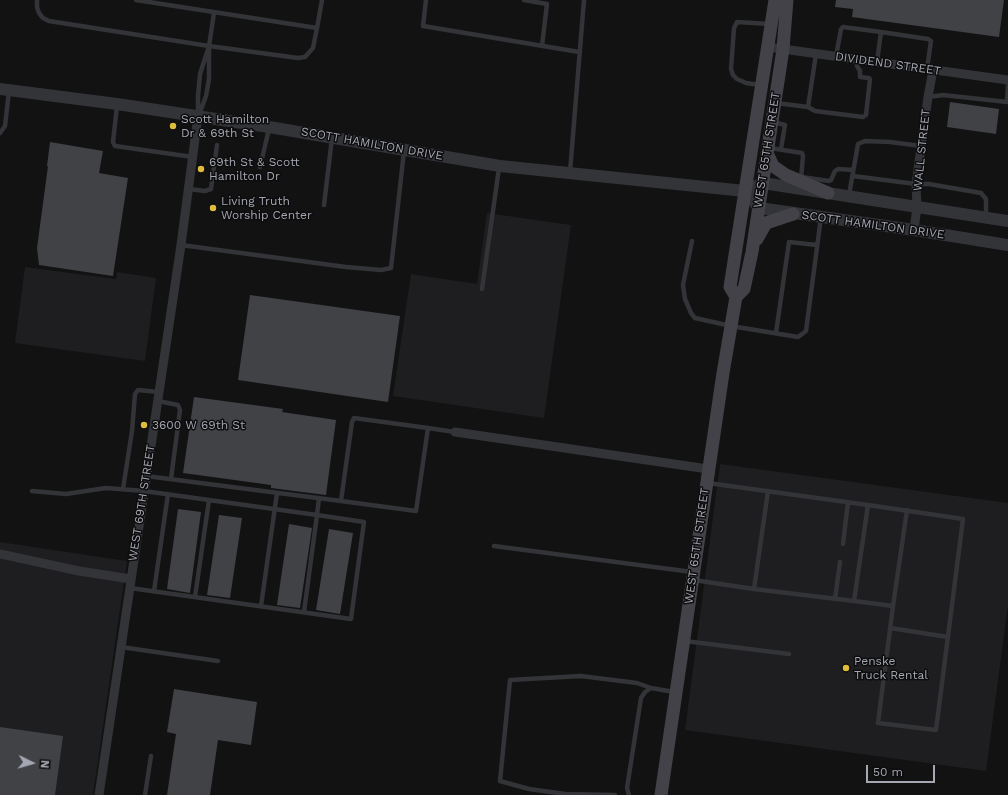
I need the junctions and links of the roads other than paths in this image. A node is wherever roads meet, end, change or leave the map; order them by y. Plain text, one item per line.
1 (37, 0) edge
2 (136, 0) edge
3 (322, 0) edge
4 (426, 0) edge
5 (524, 0) edge
6 (584, 0) edge
7 (775, 0) edge
8 (787, 0) edge
9 (214, 13) junction
10 (771, 24) junction
11 (317, 28) junction
12 (881, 32) junction
13 (209, 46) junction
14 (542, 46) junction
15 (768, 47) junction
16 (783, 49) junction
17 (579, 52) junction
18 (816, 54) junction
19 (836, 56) junction
20 (857, 59) junction
21 (877, 62) junction
22 (930, 70) junction
23 (1008, 80) edge
24 (1008, 84) edge
25 (762, 85) junction
26 (5, 89) edge
27 (928, 96) junction
28 (775, 102) junction
29 (117, 104) junction
30 (808, 107) junction
31 (198, 116) junction
32 (772, 122) junction
33 (269, 127) junction
34 (0, 133) edge
35 (332, 138) junction
36 (217, 145) dead end
37 (922, 146) junction
38 (404, 149) junction
39 (781, 149) junction
40 (767, 150) junction
41 (193, 157) junction
42 (500, 166) junction
43 (260, 167) dead end
44 (853, 170) junction
45 (570, 173) junction
46 (853, 176) junction
47 (800, 182) junction
48 (762, 183) junction
49 (916, 184) junction
50 (188, 189) junction
51 (745, 191) junction
52 (828, 193) joint
53 (849, 196) junction
54 (324, 204) dead end
55 (917, 207) junction
56 (759, 208) junction
57 (793, 214) junction
58 (821, 217) junction
59 (986, 218) junction
60 (1008, 221) edge
61 (914, 230) junction
62 (692, 240) dead end
63 (181, 245) junction
64 (817, 245) junction
65 (1008, 245) edge
66 (752, 252) junction
67 (482, 289) dead end
68 (736, 297) junction
69 (731, 326) junction
70 (776, 333) junction
71 (158, 396) junction
72 (428, 428) junction
73 (455, 432) joint
74 (708, 469) junction
75 (146, 476) junction
76 (171, 479) junction
77 (706, 483) junction
78 (123, 489) junction
79 (32, 491) dead end
80 (144, 491) junction
81 (768, 491) junction
82 (277, 493) junction
83 (168, 494) junction
84 (319, 498) junction
85 (209, 500) junction
86 (341, 501) junction
87 (848, 502) junction
88 (868, 505) junction
89 (275, 509) junction
90 (907, 510) junction
91 (317, 514) junction
92 (843, 544) dead end
93 (494, 546) dead end
94 (0, 554) edge
95 (840, 562) dead end
96 (693, 576) junction
97 (130, 583) junction
98 (754, 589) junction
99 (154, 591) junction
100 (196, 597) junction
101 (835, 599) junction
102 (854, 601) junction
103 (261, 606) junction
104 (894, 606) junction
105 (304, 612) junction
106 (890, 628) junction
107 (948, 637) junction
108 (683, 641) junction
109 (121, 647) junction
110 (790, 654) dead end
111 (218, 660) dead end
112 (651, 688) junction
113 (676, 692) junction
114 (151, 756) dead end
115 (99, 795) edge
116 (145, 795) edge
117 (615, 795) edge
118 (629, 795) edge
119 (661, 795) edge

1 - 13 lane
2 - 9 lane
3 - 11 lane
4 - 14 lane
5 - 14 lane
6 - 17 lane
7 - 10 main road, WEST 65TH STREET
8 - 16 main road, WEST 65TH STREET
9 - 11 lane
9 - 13 lane
10 - 15 main road, WEST 65TH STREET
10 - 25 lane
11 - 13 lane
12 - 19 lane
12 - 21 lane
12 - 22 lane
13 - 31 lane
13 - 31 lane
14 - 17 lane
15 - 16 street, DIVIDEND STREET
15 - 25 main road, WEST 65TH STREET
16 - 18 street, DIVIDEND STREET
16 - 28 main road, WEST 65TH STREET
17 - 45 lane
18 - 19 street, DIVIDEND STREET
18 - 30 lane
19 - 20 street, DIVIDEND STREET
20 - 21 street, DIVIDEND STREET
20 - 30 lane
21 - 22 street, DIVIDEND STREET
22 - 23 street, DIVIDEND STREET
22 - 27 street, WALL STREET
24 - 27 lane
25 - 51 main road, WEST 65TH STREET
26 - 29 street, SCOTT HAMILTON DRIVE
26 - 34 lane
27 - 37 street, WALL STREET
28 - 30 lane
28 - 32 main road, WEST 65TH STREET
29 - 31 street, SCOTT HAMILTON DRIVE
29 - 41 lane
31 - 33 street, SCOTT HAMILTON DRIVE
31 - 41 street, WEST 69TH STREET
32 - 39 lane
32 - 40 main road, WEST 65TH STREET
33 - 35 street, SCOTT HAMILTON DRIVE
33 - 43 lane
35 - 38 street, SCOTT HAMILTON DRIVE
35 - 54 lane
36 - 50 lane
37 - 44 lane
37 - 49 street, WALL STREET
38 - 42 street, SCOTT HAMILTON DRIVE
38 - 63 lane
39 - 40 lane
39 - 47 lane
40 - 47 main road
40 - 48 main road, WEST 65TH STREET
41 - 50 street, WEST 69TH STREET
42 - 45 street, SCOTT HAMILTON DRIVE
42 - 67 lane
44 - 46 lane
44 - 47 lane
45 - 51 street, SCOTT HAMILTON DRIVE
46 - 49 lane
46 - 53 lane
47 - 48 street
47 - 52 main road
48 - 51 street
48 - 56 main road, WEST 65TH STREET
49 - 55 street, WALL STREET
49 - 59 lane
50 - 63 street, WEST 69TH STREET
51 - 56 street
51 - 68 main road, WEST 65TH STREET
52 - 53 street, SCOTT HAMILTON DRIVE
53 - 55 street, SCOTT HAMILTON DRIVE
55 - 59 street, SCOTT HAMILTON DRIVE
55 - 61 street, WALL STREET
56 - 57 street, SCOTT HAMILTON DRIVE
56 - 66 main road, WEST 65TH STREET
57 - 58 street, SCOTT HAMILTON DRIVE
57 - 66 main road
58 - 61 street, SCOTT HAMILTON DRIVE
58 - 64 lane
59 - 60 street, SCOTT HAMILTON DRIVE
61 - 65 street, SCOTT HAMILTON DRIVE
62 - 69 lane
63 - 71 street, WEST 69TH STREET
64 - 70 lane
64 - 70 lane
66 - 68 main road, WEST 65TH STREET
68 - 69 main road, WEST 65TH STREET
69 - 70 lane
69 - 74 main road, WEST 65TH STREET
71 - 75 street, WEST 69TH STREET
71 - 76 lane
71 - 78 lane
72 - 73 lane
72 - 86 lane
72 - 86 lane
73 - 74 street
74 - 77 main road, WEST 65TH STREET
75 - 76 lane
75 - 80 street, WEST 69TH STREET
76 - 82 lane
77 - 81 lane
77 - 96 main road, WEST 65TH STREET
78 - 79 lane
78 - 80 lane
80 - 83 lane
80 - 97 street, WEST 69TH STREET
81 - 87 lane
81 - 98 lane
82 - 84 lane
82 - 89 lane
83 - 85 lane
83 - 99 lane
84 - 86 lane
84 - 91 lane
85 - 89 lane
85 - 100 lane
87 - 88 lane
87 - 92 lane
88 - 90 lane
88 - 102 lane
89 - 91 lane
89 - 103 lane
90 - 104 lane
90 - 107 lane
91 - 105 lane
91 - 105 lane
93 - 96 lane
94 - 97 street
95 - 101 lane
96 - 98 lane
96 - 108 main road, WEST 65TH STREET
97 - 99 lane
97 - 109 street, WEST 69TH STREET
98 - 101 lane
99 - 100 lane
100 - 103 lane
101 - 102 lane
102 - 104 lane
103 - 105 lane
104 - 106 lane
106 - 107 lane
106 - 107 lane
108 - 110 lane
108 - 113 main road, WEST 65TH STREET
109 - 111 lane
109 - 115 street, WEST 69TH STREET
112 - 113 lane
112 - 117 lane
112 - 118 lane
113 - 119 main road, WEST 65TH STREET
114 - 116 lane

